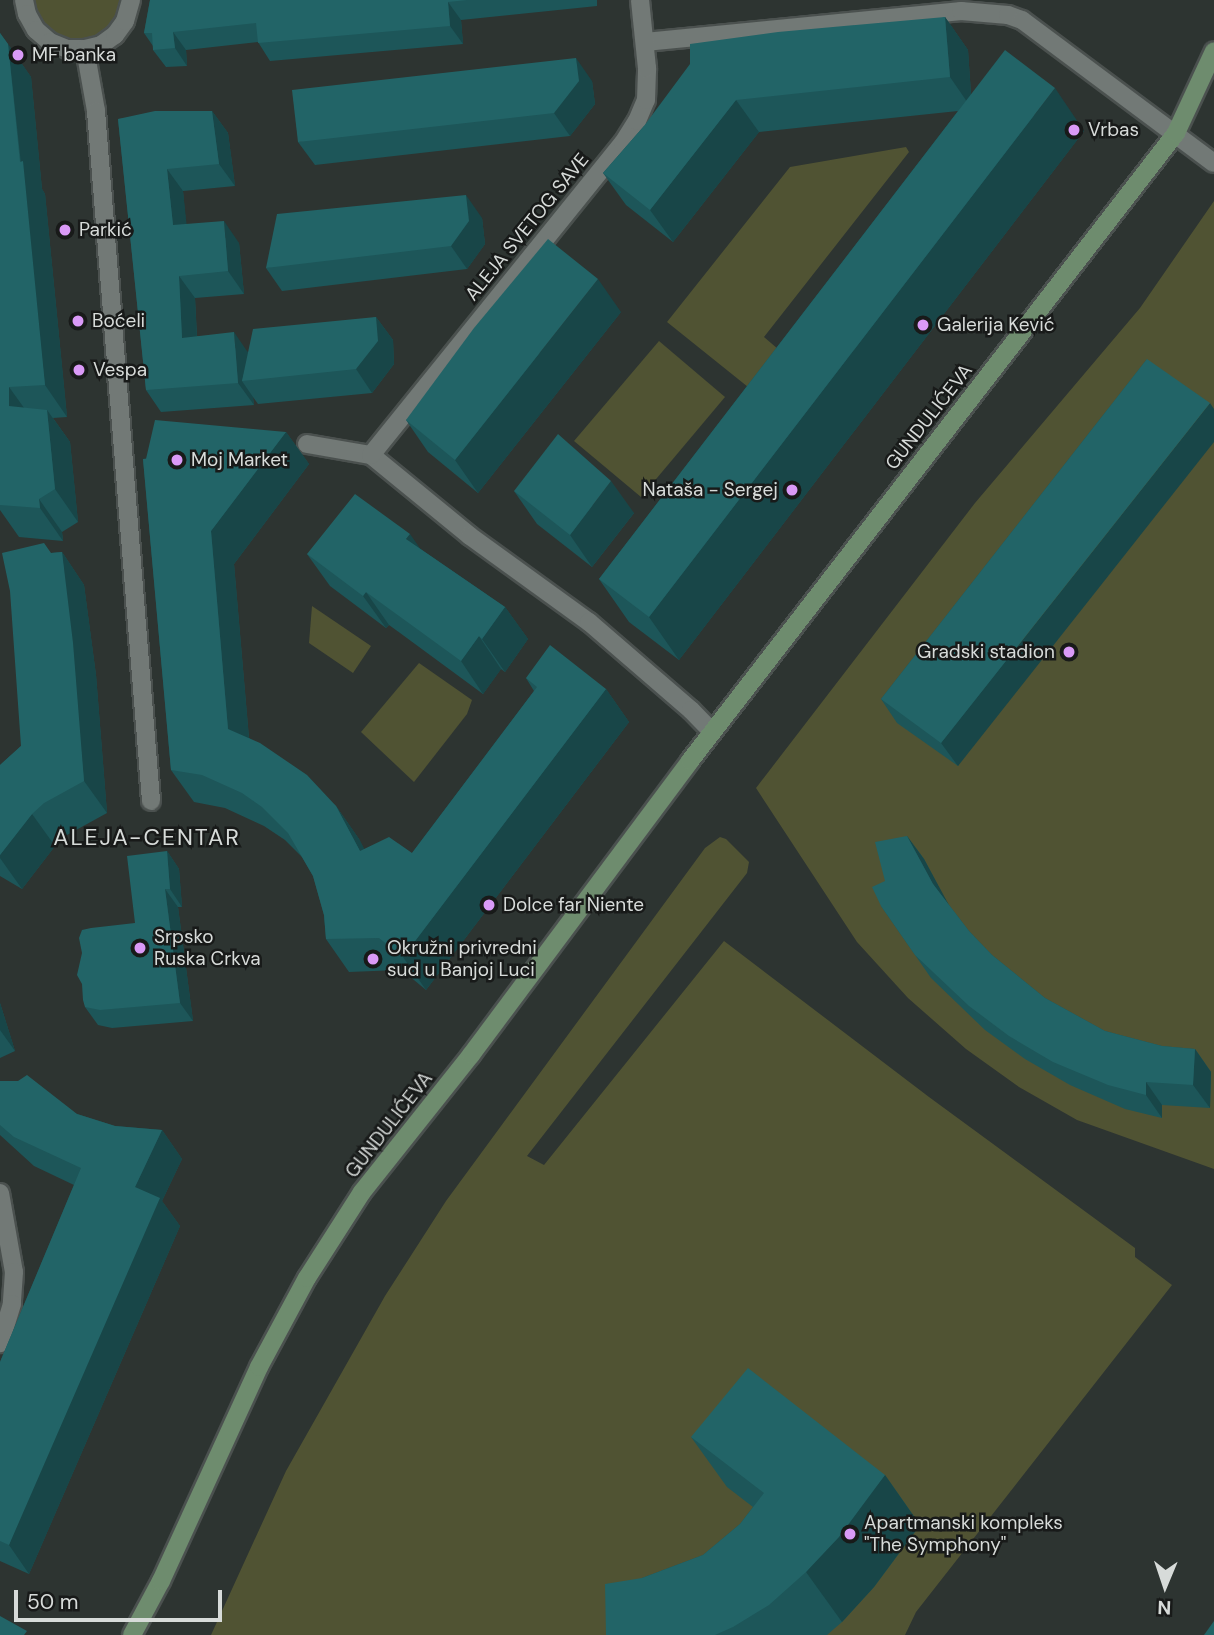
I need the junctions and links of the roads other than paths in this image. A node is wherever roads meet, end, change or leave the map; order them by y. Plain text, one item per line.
1 (24, 0) edge
2 (131, 0) edge
3 (640, 0) edge
4 (645, 42) junction
5 (85, 49) junction
6 (1214, 51) edge
7 (1176, 133) junction
8 (1214, 163) edge
9 (307, 444) dead end
10 (371, 455) junction
11 (712, 732) junction
12 (151, 801) dead end
13 (0, 1193) edge
14 (0, 1343) edge
15 (161, 1581) junction
16 (130, 1635) edge
17 (144, 1635) edge

1 - 5 street
2 - 5 street
3 - 4 street, ALEJA SVETOG SAVE
4 - 7 street
4 - 10 street, ALEJA SVETOG SAVE
5 - 12 street
6 - 7 street, GUNDULIĆEVA
7 - 8 street
7 - 11 street, GUNDULIĆEVA
9 - 10 street
10 - 11 street
11 - 15 street, GUNDULIĆEVA
13 - 14 street
15 - 16 street, GUNDULIĆEVA
15 - 17 street, GUNDULIĆEVA

